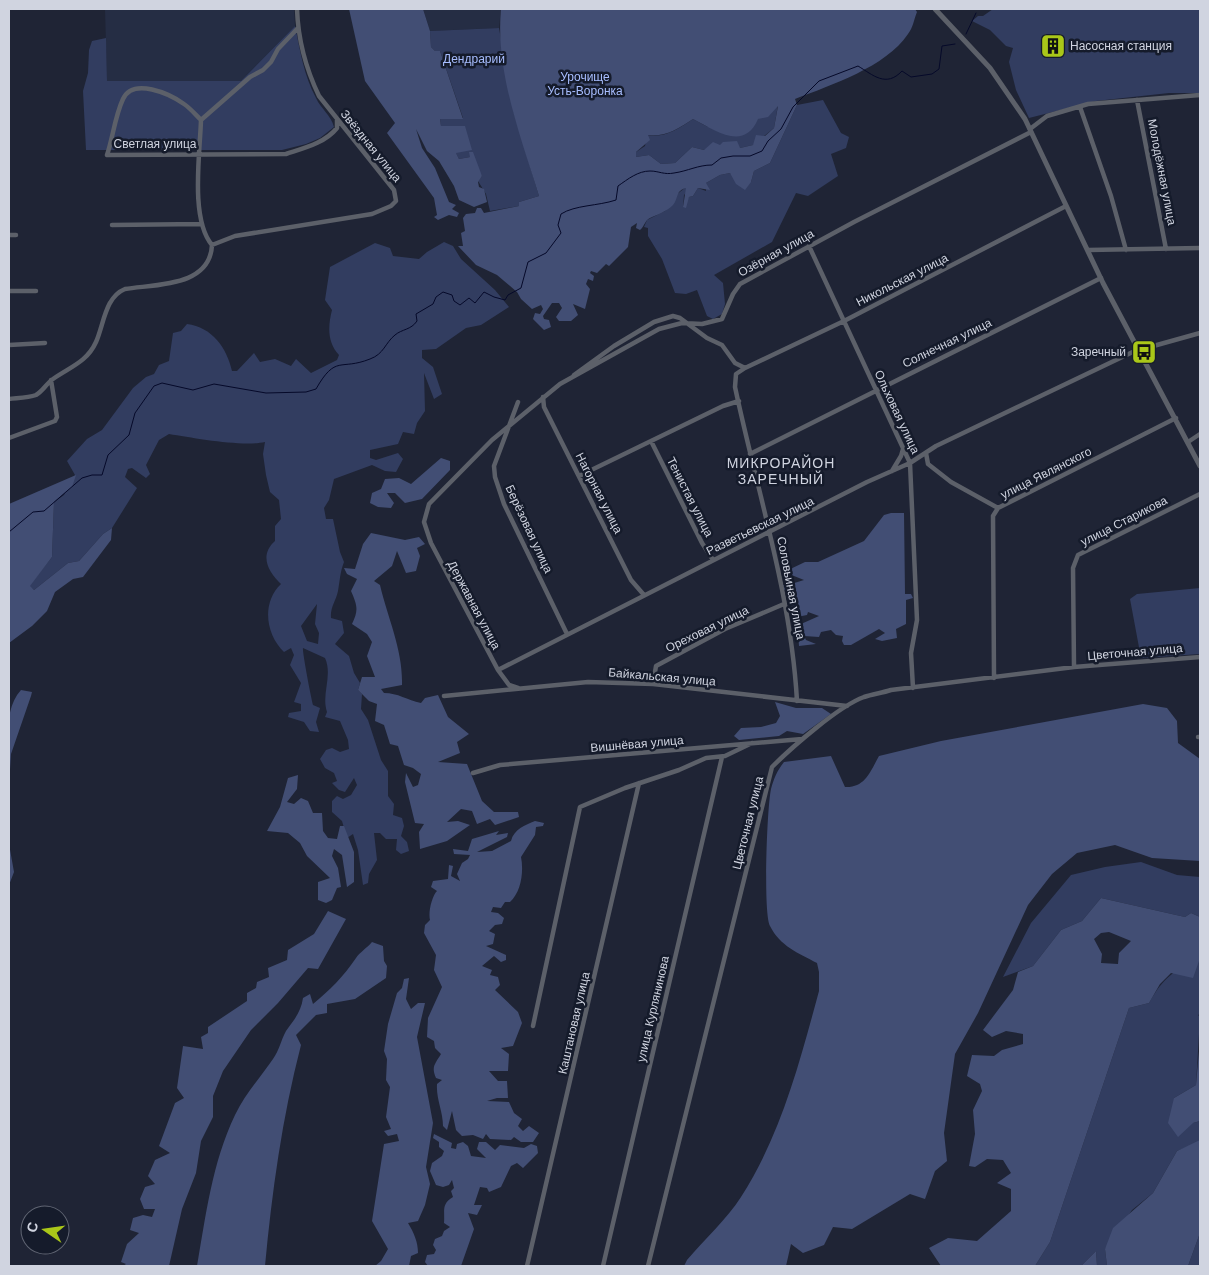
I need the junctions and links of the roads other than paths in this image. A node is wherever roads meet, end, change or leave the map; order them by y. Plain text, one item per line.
1 (297, 9) edge
2 (935, 9) edge
3 (298, 28) junction
4 (1200, 95) edge
5 (1137, 100) junction
6 (1080, 106) junction
7 (336, 119) junction
8 (201, 120) junction
9 (1030, 131) junction
10 (200, 154) junction
11 (1066, 206) junction
12 (201, 224) junction
13 (112, 225) dead end
14 (9, 235) edge
15 (16, 235) dead end
16 (212, 245) junction
17 (809, 246) junction
18 (1200, 248) edge
19 (1166, 249) junction
20 (1088, 250) junction
21 (1126, 250) junction
22 (1101, 278) junction
23 (9, 291) edge
24 (36, 291) dead end
25 (844, 321) junction
26 (689, 323) junction
27 (1200, 333) edge
28 (45, 343) dead end
29 (9, 345) edge
30 (1139, 350) junction
31 (745, 368) junction
32 (573, 377) junction
33 (51, 380) junction
34 (876, 390) junction
35 (543, 397) junction
36 (9, 399) edge
37 (739, 401) junction
38 (518, 402) dead end
39 (1176, 418) junction
40 (506, 428) junction
41 (1199, 435) edge
42 (9, 438) edge
43 (651, 441) junction
44 (1188, 442) junction
45 (903, 448) junction
46 (926, 453) junction
47 (750, 454) junction
48 (910, 463) junction
49 (1200, 466) edge
50 (892, 471) junction
51 (579, 476) junction
52 (1200, 494) edge
53 (998, 508) junction
54 (424, 522) joint
55 (770, 533) junction
56 (713, 560) junction
57 (644, 595) junction
58 (784, 604) junction
59 (567, 634) junction
60 (1200, 657) edge
61 (1074, 668) junction
62 (498, 670) junction
63 (994, 678) junction
64 (653, 684) junction
65 (518, 688) junction
66 (913, 688) junction
67 (444, 696) dead end
68 (797, 701) junction
69 (848, 706) junction
70 (804, 739) junction
71 (752, 743) junction
72 (722, 757) junction
73 (473, 773) dead end
74 (639, 783) junction
75 (533, 1026) dead end
76 (527, 1266) edge
77 (603, 1266) edge
78 (648, 1266) edge

1 - 3 street, Звёздная улица
2 - 9 street
3 - 7 street, Звёздная улица
3 - 8 street
4 - 5 street
5 - 6 street
5 - 19 street, Молодёжная улица
6 - 9 street, Озёрная улица
6 - 21 street
7 - 10 street, Светлая улица
7 - 16 street, Звёздная улица
8 - 10 street
8 - 10 street, Светлая улица
9 - 11 street
9 - 17 street, Озёрная улица
10 - 12 street
11 - 20 street
11 - 25 street, Никольская улица
12 - 13 street
12 - 16 street
14 - 15 street
16 - 33 street
17 - 25 street, Ольховая улица
17 - 26 street, Озёрная улица
18 - 19 street
19 - 21 street
20 - 21 street
20 - 22 street
22 - 30 street
22 - 34 street, Солнечная улица
23 - 24 street
25 - 31 street, Никольская улица
25 - 34 street, Ольховая улица
26 - 31 street
26 - 32 street, Озёрная улица
26 - 32 street
27 - 30 street, Разветьевская улица
28 - 29 street
30 - 39 street
30 - 46 street, Разветьевская улица
31 - 37 street, Соловьиная улица
32 - 35 street, Озёрная улица
33 - 36 street
33 - 42 street
34 - 45 street, Ольховая улица
34 - 47 street, Солнечная улица
35 - 40 street, Озёрная улица
35 - 51 street, Нагорная улица
37 - 43 street
37 - 47 street, Соловьиная улица
38 - 40 street, Берёзовая улица
39 - 44 street
39 - 53 street, улица Являнского
40 - 54 street, Озёрная улица
40 - 59 street, Берёзовая улица
41 - 44 street
43 - 51 street
43 - 56 street, Тенистая улица
44 - 49 street
45 - 48 street, Ольховая улица
45 - 50 street
46 - 48 street, Разветьевская улица
46 - 53 street
47 - 55 street, Соловьиная улица
48 - 50 street, Разветьевская улица
48 - 66 street, Ольховая улица
50 - 55 street, Разветьевская улица
51 - 57 street, Нагорная улица
52 - 61 street, улица Старикова
53 - 63 street, улица Являнского
54 - 62 street, Державная улица
55 - 56 street, Разветьевская улица
55 - 58 street, Соловьиная улица
56 - 57 street, Разветьевская улица
57 - 59 street, Разветьевская улица
58 - 64 street, Ореховая улица
58 - 68 street, Соловьиная улица
59 - 62 street, Разветьевская улица
60 - 61 street, Цветочная улица
61 - 63 street, Цветочная улица
62 - 65 street, Державная улица
63 - 66 street, Цветочная улица
64 - 65 street, Байкальская улица
64 - 68 street, Байкальская улица
65 - 67 street, Байкальская улица
66 - 69 street, Цветочная улица
68 - 69 street, Байкальская улица
69 - 70 street, Цветочная улица
70 - 71 street, Вишнёвая улица
70 - 78 street, Цветочная улица
71 - 72 street
71 - 73 street, Вишнёвая улица
72 - 74 street
72 - 77 street, улица Курлянинова
74 - 75 street
74 - 76 street, Каштановая улица

